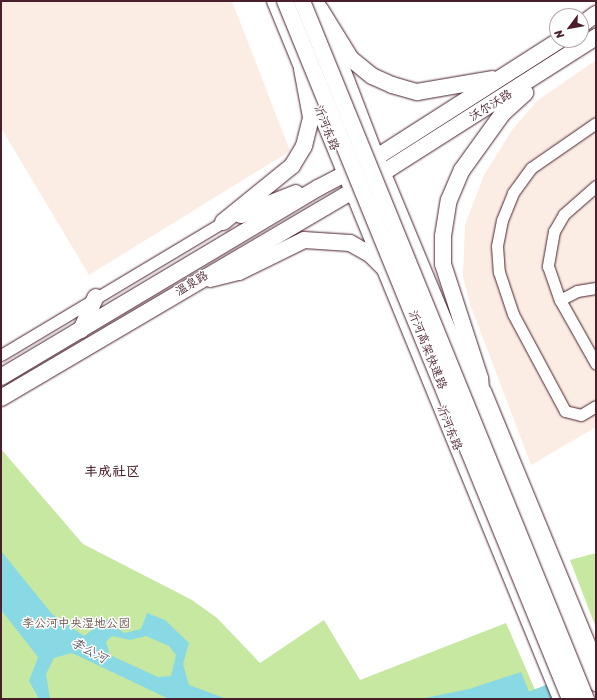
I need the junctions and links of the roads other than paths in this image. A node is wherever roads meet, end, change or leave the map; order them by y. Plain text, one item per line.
1 (274, 1) edge
2 (286, 1) edge
3 (302, 1) edge
4 (318, 5) edge
5 (596, 37) edge
6 (549, 47) edge
7 (558, 64) junction
8 (302, 69) junction
9 (505, 76) junction
10 (596, 123) edge
11 (377, 157) junction
12 (384, 172) junction
13 (345, 173) junction
14 (596, 186) edge
15 (318, 188) junction
16 (352, 190) junction
17 (223, 222) junction
18 (297, 222) junction
19 (276, 251) junction
20 (423, 266) junction
21 (384, 268) junction
22 (193, 284) junction
23 (596, 288) edge
24 (96, 297) junction
25 (560, 300) junction
26 (457, 307) junction
27 (81, 330) junction
28 (1, 355) edge
29 (596, 364) edge
30 (1, 377) edge
31 (480, 378) junction
32 (1, 398) edge
33 (596, 406) edge
34 (483, 411) junction
35 (578, 626) junction
36 (596, 659) edge
37 (596, 684) edge
38 (560, 699) edge
39 (570, 699) edge
40 (586, 699) edge

1 - 8 main road, 沂河东路
2 - 39 highway, 沂河高架快速路, bridge
3 - 40 highway, 沂河高架快速路, bridge
4 - 9 highway
4 - 11 main road
5 - 7 highway, 沃尔沃路
6 - 9 highway, 沃尔沃路
7 - 12 highway, 沃尔沃路
7 - 26 highway
8 - 13 main road, 沂河东路
8 - 17 highway
9 - 11 highway, 沃尔沃路
10 - 33 street
11 - 12 main road
11 - 13 highway, 温泉路
12 - 16 highway, 温泉路
12 - 20 main road
13 - 15 highway, 温泉路
13 - 16 main road, 沂河东路
14 - 25 street
15 - 17 highway
15 - 27 highway, 温泉路
16 - 18 highway, 温泉路
16 - 21 main road, 沂河东路
17 - 24 street
18 - 19 highway
18 - 22 highway, 温泉路
19 - 21 highway
19 - 22 highway
20 - 26 main road
20 - 34 main road
21 - 38 main road, 沂河东路
22 - 32 highway, 温泉路
23 - 25 street
24 - 27 highway
24 - 28 street
25 - 29 street
26 - 31 highway
27 - 30 highway, 温泉路
31 - 34 highway
31 - 35 street
34 - 35 main road
35 - 36 street
35 - 37 main road

